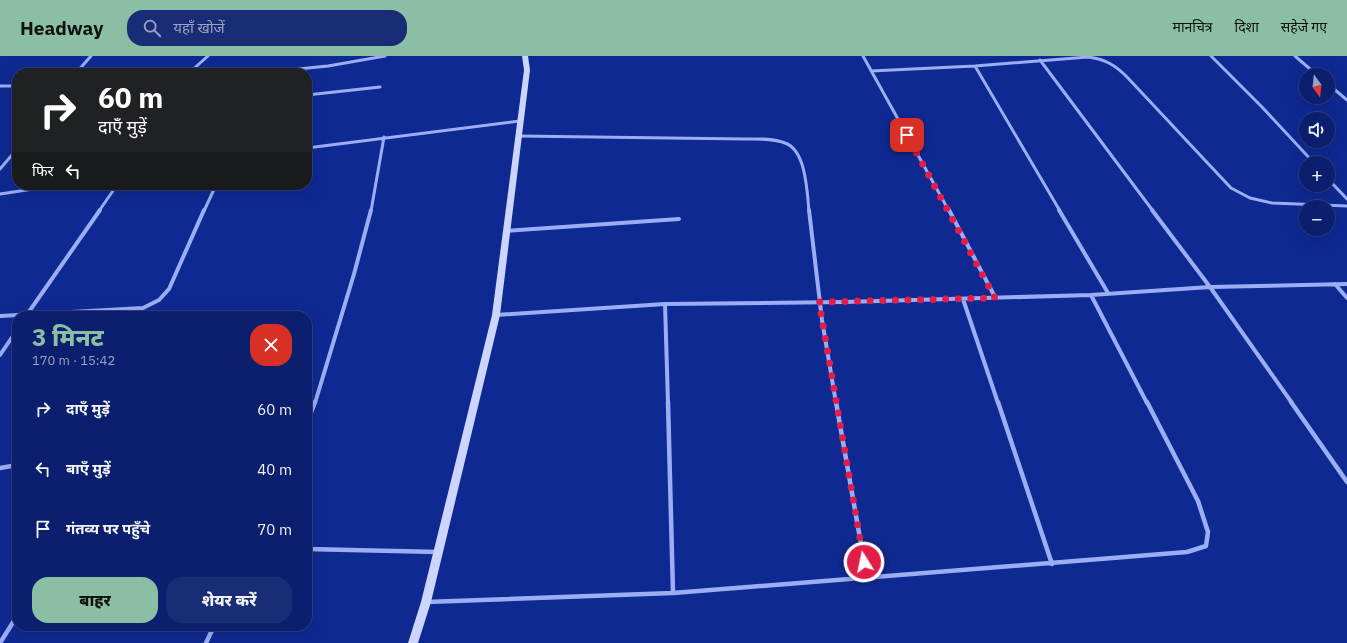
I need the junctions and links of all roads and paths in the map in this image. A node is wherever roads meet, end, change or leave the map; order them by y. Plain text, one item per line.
1 (90, 56) edge
2 (208, 56) edge
3 (385, 56) edge
4 (525, 56) edge
5 (863, 56) edge
6 (1211, 56) edge
7 (1295, 56) edge
8 (1040, 60) junction
9 (975, 66) junction
10 (80, 68) edge
11 (195, 68) edge
12 (311, 68) edge
13 (1309, 68) edge
14 (871, 71) junction
15 (0, 86) edge
16 (12, 86) edge
17 (380, 87) dead end
18 (1335, 90) edge
19 (312, 94) edge
20 (1347, 100) edge
21 (520, 121) junction
22 (519, 136) junction
23 (384, 137) junction
24 (312, 147) edge
25 (12, 154) edge
26 (1308, 156) edge
27 (0, 169) edge
28 (1335, 186) edge
29 (27, 190) edge
30 (114, 190) edge
31 (214, 190) edge
32 (0, 194) edge
33 (1347, 199) edge
34 (1347, 206) edge
35 (680, 219) dead end
36 (506, 231) junction
37 (1335, 284) junction
38 (1347, 284) edge
39 (1210, 287) junction
40 (1108, 293) junction
41 (1091, 295) junction
42 (963, 298) junction
43 (995, 298) junction
44 (1347, 298) edge
45 (819, 302) junction
46 (665, 304) junction
47 (29, 311) edge
48 (99, 311) edge
49 (496, 314) junction
50 (0, 316) edge
51 (12, 316) edge
52 (12, 337) edge
53 (0, 355) edge
54 (312, 411) edge
55 (12, 465) edge
56 (0, 468) edge
57 (1347, 482) edge
58 (312, 549) edge
59 (438, 552) junction
60 (1052, 564) junction
61 (867, 578) junction
62 (673, 593) junction
63 (426, 602) junction
64 (12, 624) edge
65 (212, 631) edge
66 (0, 642) edge
67 (206, 643) edge
68 (413, 643) edge

1 - 10 street
2 - 11 street
3 - 12 street
4 - 21 main road
5 - 14 street
6 - 26 street
7 - 13 street
8 - 9 street
8 - 34 street
8 - 39 street
9 - 14 street
9 - 40 street
14 - 43 street
15 - 16 street
17 - 19 street
18 - 20 street
21 - 22 main road
21 - 23 street
22 - 36 main road
22 - 45 street
23 - 24 street
23 - 54 street
25 - 27 street
28 - 33 street
29 - 32 street
30 - 47 street
31 - 48 street
35 - 36 street
36 - 49 main road
37 - 38 street
37 - 39 street
37 - 44 street
39 - 40 street
39 - 57 street
40 - 41 street
41 - 43 street
41 - 60 street
42 - 43 street
42 - 45 street
42 - 60 street
45 - 46 street
45 - 61 street
46 - 49 street
46 - 62 street
49 - 59 main road
50 - 51 street
52 - 53 street
55 - 56 street
58 - 59 street
59 - 63 main road
60 - 61 street
61 - 62 street
62 - 63 street
63 - 68 main road
64 - 66 street
65 - 67 street

